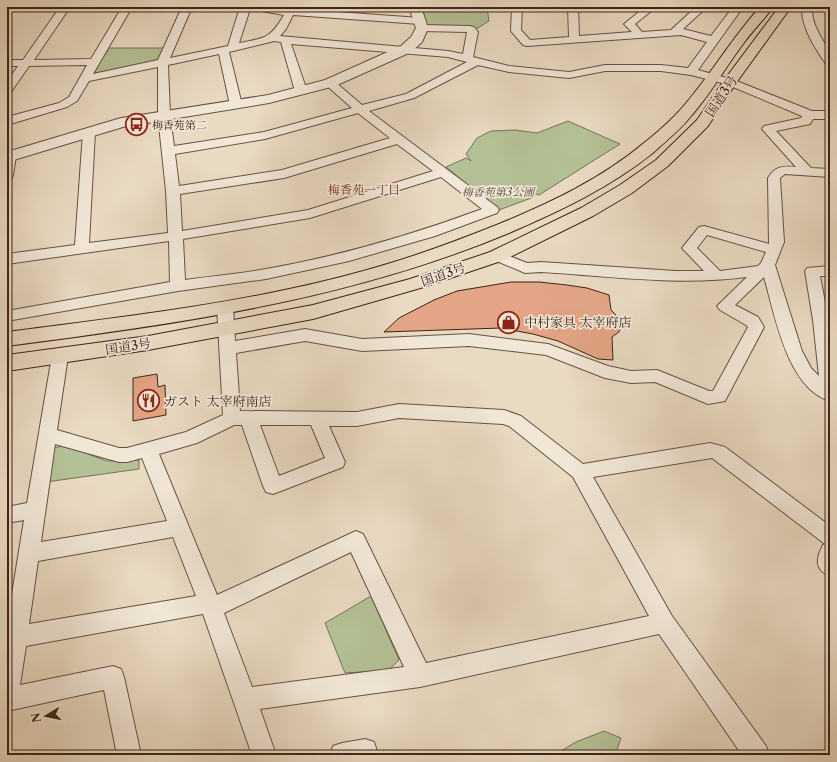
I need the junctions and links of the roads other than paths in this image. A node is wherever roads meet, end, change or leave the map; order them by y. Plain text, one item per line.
1 (65, 7) edge
2 (127, 7) edge
3 (187, 7) edge
4 (245, 7) edge
5 (253, 7) edge
6 (415, 7) edge
7 (517, 7) edge
8 (573, 7) edge
9 (651, 7) edge
10 (702, 7) edge
11 (738, 7) edge
12 (767, 7) edge
13 (785, 7) edge
14 (807, 7) edge
15 (291, 11) edge
16 (421, 24) junction
17 (673, 33) junction
18 (640, 35) junction
19 (272, 37) junction
20 (574, 39) junction
21 (285, 40) junction
22 (713, 40) junction
23 (228, 49) junction
24 (406, 49) junction
25 (472, 60) junction
26 (26, 62) junction
27 (96, 62) junction
28 (163, 62) junction
29 (830, 62) edge
30 (7, 63) edge
31 (691, 72) junction
32 (713, 77) junction
33 (86, 79) junction
34 (730, 82) junction
35 (330, 84) junction
36 (7, 90) edge
37 (301, 92) junction
38 (236, 105) junction
39 (361, 110) junction
40 (809, 114) junction
41 (164, 116) junction
42 (830, 116) edge
43 (7, 121) edge
44 (89, 132) junction
45 (400, 139) junction
46 (168, 151) junction
47 (9, 156) edge
48 (807, 171) junction
49 (443, 172) junction
50 (830, 172) edge
51 (7, 175) edge
52 (173, 191) junction
53 (176, 236) junction
54 (82, 249) junction
55 (497, 256) junction
56 (7, 259) edge
57 (769, 262) junction
58 (830, 271) edge
59 (717, 276) junction
60 (178, 286) junction
61 (226, 308) junction
62 (7, 316) edge
63 (826, 320) edge
64 (227, 329) junction
65 (7, 340) edge
66 (229, 348) junction
67 (60, 356) junction
68 (7, 363) edge
69 (830, 379) edge
70 (830, 395) edge
71 (240, 418) junction
72 (317, 419) junction
73 (49, 435) junction
74 (148, 450) junction
75 (580, 472) junction
76 (35, 510) junction
77 (7, 515) edge
78 (179, 527) junction
79 (830, 537) edge
80 (830, 551) edge
81 (30, 553) junction
82 (830, 567) edge
83 (211, 605) junction
84 (664, 623) junction
85 (17, 637) junction
86 (420, 676) junction
87 (7, 695) edge
88 (7, 699) edge
89 (246, 699) junction
90 (365, 751) dead end
91 (129, 755) edge
92 (264, 755) edge
93 (342, 755) edge
94 (757, 755) edge

1 - 26 street
2 - 27 street
3 - 28 street
4 - 23 street
5 - 15 street
6 - 16 street
7 - 20 street
8 - 20 street
9 - 18 street
10 - 17 street
11 - 22 street
12 - 32 highway, 国道3号
13 - 34 highway, 国道3号
14 - 29 street
15 - 16 street
15 - 19 street
16 - 24 street
16 - 25 street
17 - 18 street
17 - 22 street
18 - 20 street
19 - 21 street
19 - 23 street
21 - 24 street
21 - 37 street
22 - 31 street
23 - 28 street
23 - 38 street
24 - 25 street
24 - 35 street
25 - 31 street
25 - 39 street
26 - 27 street
26 - 30 street
26 - 36 street
27 - 33 street
28 - 33 street
28 - 41 street
31 - 32 street
32 - 34 street
32 - 61 highway, 国道3号
33 - 43 street
34 - 40 street
34 - 55 highway, 国道3号
35 - 37 street
35 - 39 street
37 - 38 street
38 - 41 street
39 - 45 street
39 - 46 street
40 - 42 street
40 - 48 street
41 - 44 street
41 - 46 street
44 - 47 street
44 - 54 street
45 - 49 street
45 - 52 street
46 - 52 street
47 - 51 street
48 - 50 street
48 - 57 street
49 - 53 street
49 - 60 street
52 - 53 street
53 - 54 street
53 - 60 street
54 - 56 street
55 - 59 street
55 - 64 highway, 国道3号
57 - 59 street
57 - 59 street
57 - 66 street
57 - 70 street
58 - 63 street
60 - 62 street
61 - 64 street
61 - 65 highway, 国道3号
63 - 69 street
64 - 66 street
64 - 67 highway, 国道3号
66 - 71 street
67 - 68 highway, 国道3号
67 - 73 street
71 - 72 street
71 - 72 street
71 - 74 street
72 - 75 street
73 - 74 street
73 - 76 street
74 - 78 street
75 - 79 street
75 - 84 street
76 - 77 street
76 - 81 street
78 - 81 street
78 - 83 street
80 - 82 street
81 - 85 street
83 - 85 street
83 - 86 street
83 - 89 street
84 - 86 street
84 - 94 street
85 - 87 street
86 - 89 street
88 - 91 street
89 - 92 street
90 - 93 street

